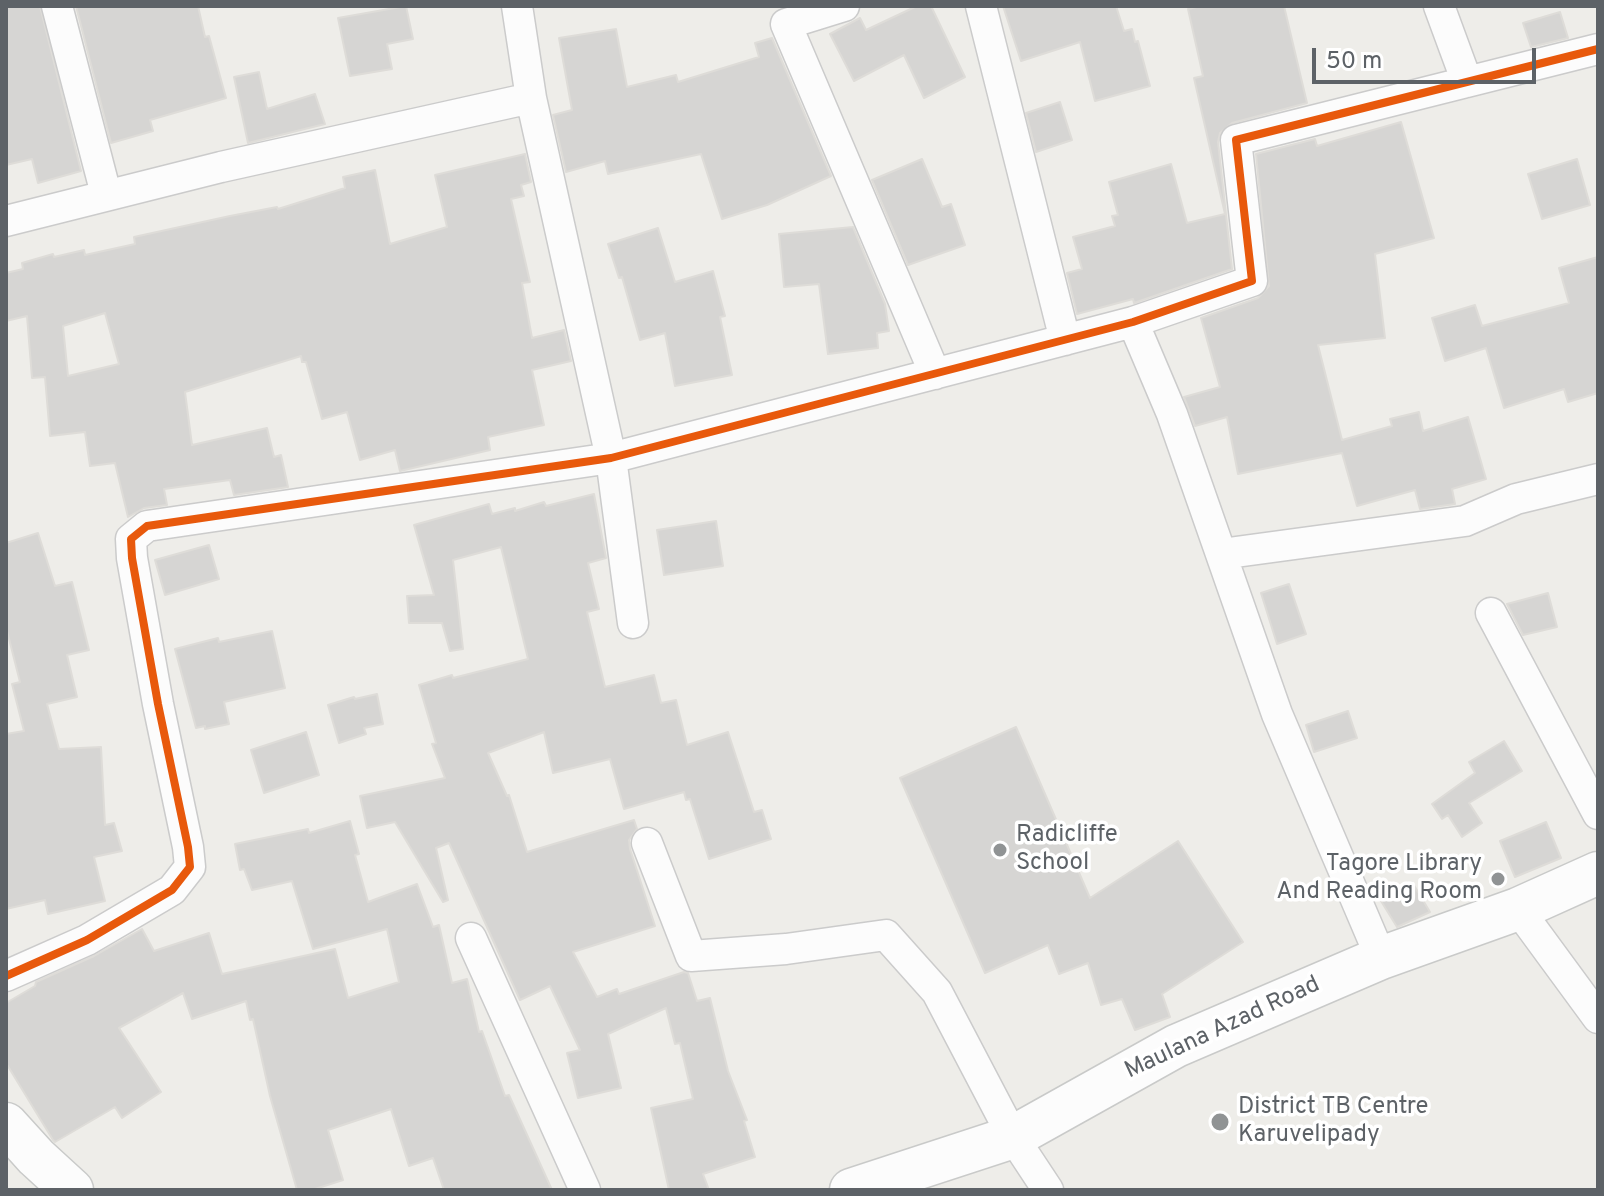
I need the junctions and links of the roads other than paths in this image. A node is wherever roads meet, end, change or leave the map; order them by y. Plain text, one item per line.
1 (57, 6) edge
2 (517, 6) edge
3 (844, 6) edge
4 (981, 6) edge
5 (1439, 6) edge
6 (1598, 49) edge
7 (1467, 82) junction
8 (531, 98) junction
9 (106, 194) junction
10 (6, 221) edge
11 (1133, 322) junction
12 (1065, 340) junction
13 (935, 374) junction
14 (611, 458) junction
15 (1598, 479) edge
16 (1221, 554) junction
17 (1491, 613) dead end
18 (633, 623) dead end
19 (1598, 814) edge
20 (647, 843) dead end
21 (1598, 873) edge
22 (1518, 909) junction
23 (471, 938) dead end
24 (1381, 958) junction
25 (6, 976) edge
26 (1598, 1018) edge
27 (6, 1124) edge
28 (1013, 1137) junction
29 (72, 1190) edge
30 (585, 1190) edge
31 (851, 1190) edge
32 (1048, 1190) edge

1 - 9 street
2 - 8 street
3 - 13 street
4 - 12 street
5 - 7 street
6 - 7 street
7 - 11 street
8 - 9 street
8 - 14 street
9 - 10 street
11 - 12 street
11 - 16 street
12 - 13 street
13 - 14 street
14 - 18 street
14 - 25 street
15 - 16 street
16 - 24 street
17 - 19 street
20 - 28 street
21 - 22 main road, Maulana Azad Road
22 - 24 main road, Maulana Azad Road
22 - 26 street
23 - 30 street
24 - 28 main road, Maulana Azad Road
27 - 29 main road
28 - 31 main road, Maulana Azad Road
28 - 32 street

